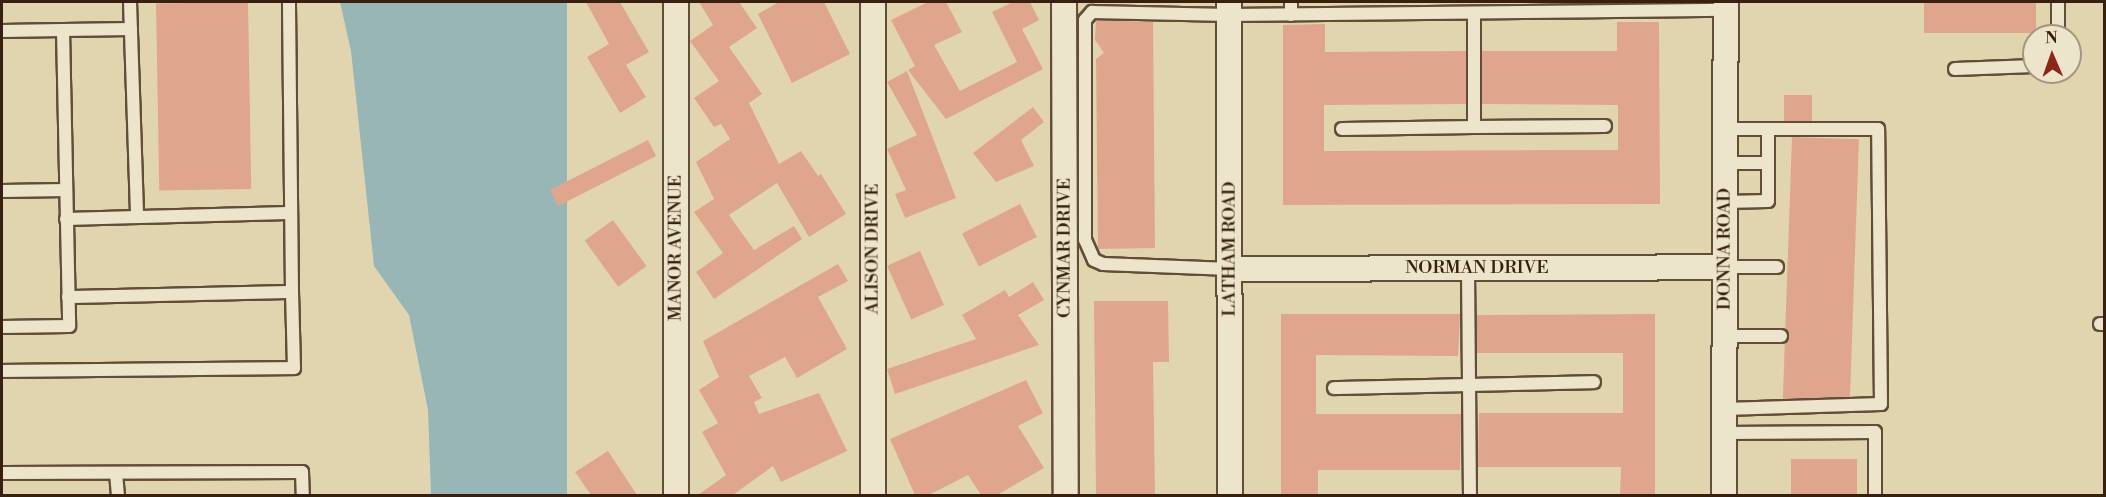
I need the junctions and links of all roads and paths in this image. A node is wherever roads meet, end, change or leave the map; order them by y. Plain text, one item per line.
1 (130, 2) edge
2 (289, 2) edge
3 (676, 2) edge
4 (873, 2) edge
5 (1064, 2) edge
6 (1291, 2) edge
7 (2058, 2) edge
8 (1726, 6) edge
9 (1229, 8) edge
10 (1402, 8) edge
11 (1474, 13) junction
12 (1291, 15) junction
13 (2058, 24) edge
14 (131, 29) junction
15 (63, 30) junction
16 (2, 31) edge
17 (2022, 66) edge
18 (1954, 69) dead end
19 (1605, 126) dead end
20 (1474, 127) junction
21 (1342, 129) dead end
22 (1726, 129) junction
23 (1768, 129) junction
24 (1725, 163) junction
25 (1768, 163) junction
26 (66, 190) junction
27 (2, 191) edge
28 (1725, 202) junction
29 (291, 213) junction
30 (137, 217) junction
31 (66, 219) junction
32 (1725, 267) junction
33 (1777, 267) dead end
34 (1468, 268) junction
35 (1230, 269) junction
36 (292, 292) junction
37 (68, 297) junction
38 (2, 327) edge
39 (1725, 336) junction
40 (1781, 336) dead end
41 (2, 371) edge
42 (1593, 382) dead end
43 (1469, 386) junction
44 (1334, 387) dead end
45 (1725, 409) junction
46 (1724, 433) junction
47 (2, 473) edge
48 (117, 473) junction
49 (117, 495) edge
50 (303, 495) edge
51 (676, 495) edge
52 (873, 495) edge
53 (1066, 495) edge
54 (1230, 495) edge
55 (1470, 495) edge
56 (1724, 495) edge
57 (1875, 495) edge

1 - 14 lane
2 - 29 lane
3 - 51 street, MANOR AVENUE
4 - 52 street, ALISON DRIVE
5 - 53 street, CYNMAR DRIVE
6 - 12 lane
7 - 13 lane
8 - 11 lane
8 - 22 street, DONNA ROAD
9 - 12 lane
9 - 35 street, LATHAM ROAD
9 - 35 lane
10 - 11 lane
10 - 12 lane
11 - 20 lane
14 - 15 lane
14 - 30 lane
15 - 16 lane
15 - 26 lane
17 - 18 lane
19 - 20 lane
20 - 21 lane
22 - 23 lane
22 - 24 street, DONNA ROAD
23 - 25 lane
23 - 45 lane
24 - 25 lane
24 - 28 street, DONNA ROAD
25 - 28 lane
26 - 27 lane
26 - 31 lane
28 - 32 street, DONNA ROAD
29 - 30 lane
29 - 36 lane
30 - 31 lane
31 - 37 lane
32 - 33 lane
32 - 34 street, NORMAN DRIVE
32 - 39 street, DONNA ROAD
34 - 35 street, NORMAN DRIVE
34 - 43 lane
35 - 54 street, LATHAM ROAD
36 - 37 lane
36 - 41 lane
37 - 38 lane
39 - 40 lane
39 - 45 street, DONNA ROAD
42 - 43 lane
43 - 44 lane
43 - 55 lane
45 - 46 street, DONNA ROAD
46 - 56 street, DONNA ROAD
46 - 57 lane
47 - 48 lane
48 - 49 lane
48 - 50 lane

